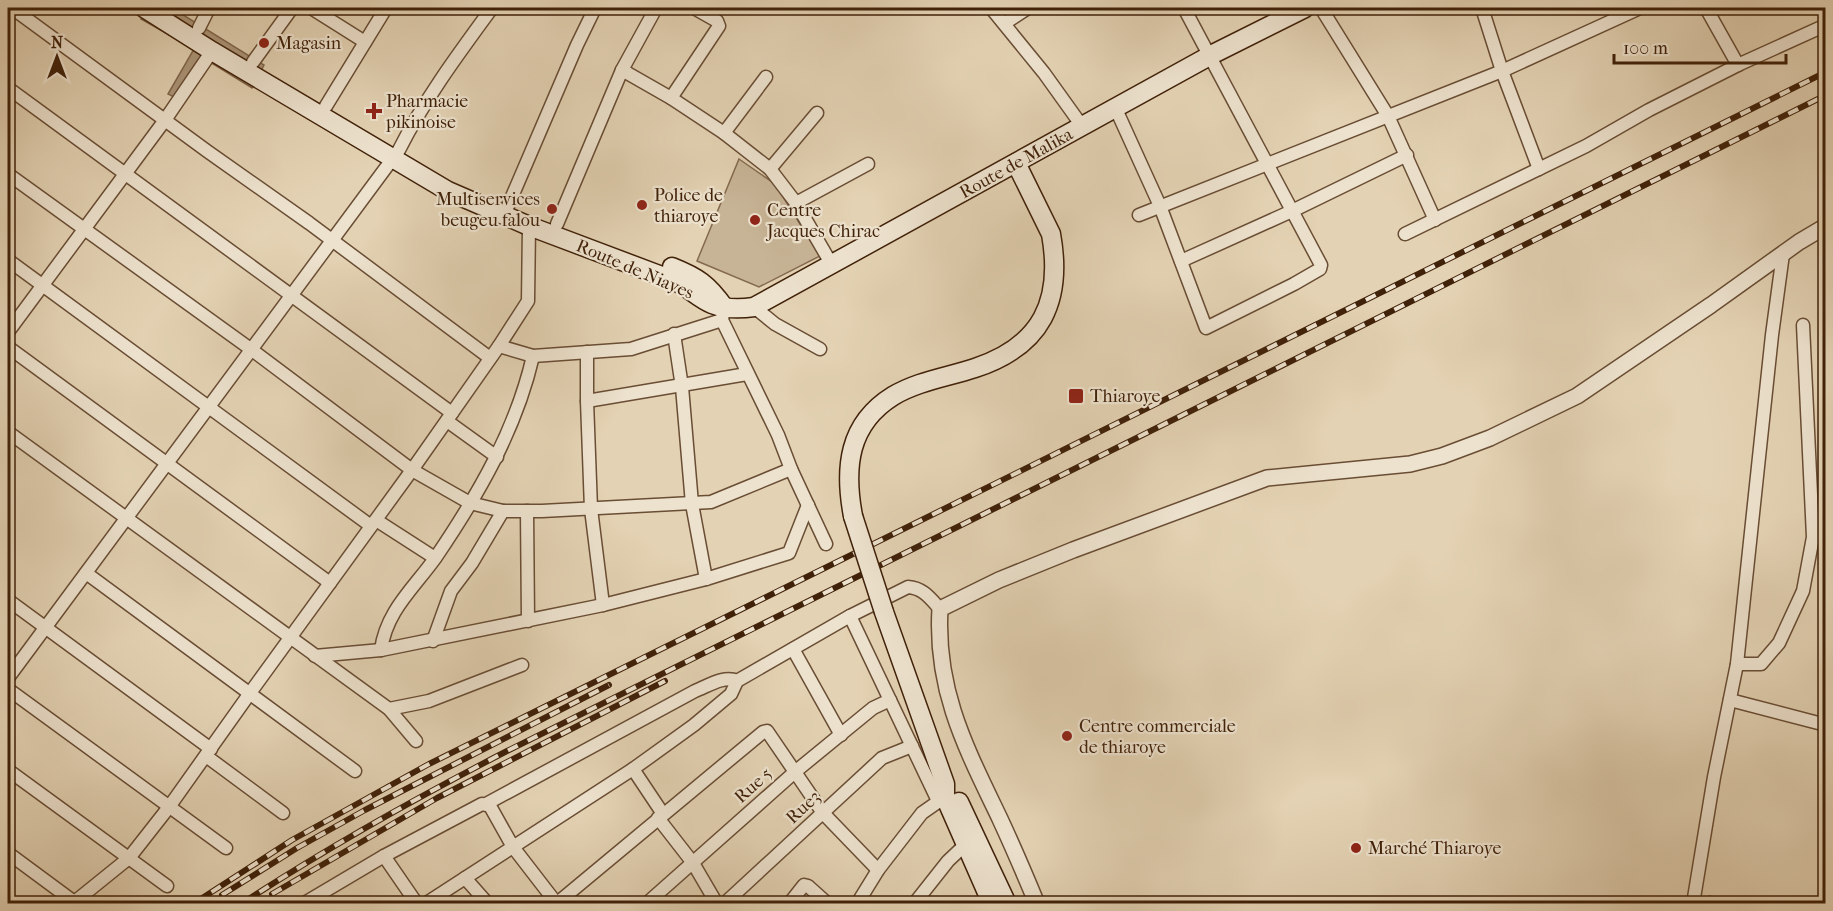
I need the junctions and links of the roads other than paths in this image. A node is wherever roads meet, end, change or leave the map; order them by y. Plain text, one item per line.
1 (12, 8) edge
2 (144, 8) edge
3 (165, 8) edge
4 (209, 8) edge
5 (291, 8) edge
6 (311, 8) edge
7 (386, 8) edge
8 (492, 8) edge
9 (595, 8) edge
10 (656, 8) edge
11 (694, 8) edge
12 (991, 8) edge
13 (1028, 8) edge
14 (1184, 8) edge
15 (1305, 8) edge
16 (1321, 8) edge
17 (1482, 8) edge
18 (1640, 8) edge
19 (1706, 8) edge
20 (1005, 22) junction
21 (1826, 25) edge
22 (199, 28) junction
23 (365, 42) junction
24 (212, 51) junction
25 (1210, 55) junction
26 (253, 62) junction
27 (1738, 65) junction
28 (622, 69) junction
29 (1502, 71) junction
30 (766, 77) dead end
31 (8, 88) edge
32 (671, 98) junction
33 (326, 106) junction
34 (1115, 107) junction
35 (817, 112) dead end
36 (1388, 116) junction
37 (165, 120) junction
38 (1082, 126) junction
39 (724, 133) junction
40 (396, 155) junction
41 (1407, 155) junction
42 (1016, 163) junction
43 (868, 164) dead end
44 (1267, 164) junction
45 (770, 169) junction
46 (1539, 169) junction
47 (124, 173) junction
48 (8, 174) edge
49 (796, 202) junction
50 (508, 206) junction
51 (1160, 206) junction
52 (1292, 211) junction
53 (1139, 215) dead end
54 (1435, 220) junction
55 (557, 224) junction
56 (529, 226) junction
57 (1826, 226) edge
58 (84, 230) junction
59 (1405, 234) dead end
60 (332, 241) junction
61 (612, 251) junction
62 (1783, 254) junction
63 (8, 260) edge
64 (1181, 261) junction
65 (832, 266) junction
66 (42, 285) junction
67 (291, 296) junction
68 (754, 307) junction
69 (723, 313) junction
70 (1803, 325) dead end
71 (8, 332) edge
72 (674, 334) junction
73 (499, 346) junction
74 (8, 347) edge
75 (820, 349) dead end
76 (252, 350) junction
77 (587, 352) junction
78 (533, 356) junction
79 (490, 358) junction
80 (747, 374) junction
81 (682, 387) junction
82 (587, 401) junction
83 (209, 407) junction
84 (449, 417) junction
85 (8, 432) edge
86 (497, 457) junction
87 (167, 464) junction
88 (791, 468) junction
89 (412, 470) junction
90 (470, 503) junction
91 (692, 504) junction
92 (808, 505) junction
93 (591, 509) junction
94 (503, 511) junction
95 (527, 511) junction
96 (126, 518) junction
97 (373, 523) junction
98 (1819, 538) edge
99 (826, 544) dead end
100 (435, 558) junction
101 (86, 573) junction
102 (706, 579) junction
103 (330, 583) junction
104 (8, 600) edge
105 (603, 605) junction
106 (940, 609) junction
107 (850, 616) junction
108 (528, 621) junction
109 (45, 627) junction
110 (290, 638) junction
111 (433, 641) junction
112 (793, 649) junction
113 (381, 650) junction
114 (315, 656) junction
115 (1737, 664) junction
116 (522, 665) dead end
117 (8, 678) edge
118 (737, 681) junction
119 (8, 689) edge
120 (250, 693) junction
121 (890, 700) junction
122 (1730, 700) junction
123 (389, 709) junction
124 (1826, 724) edge
125 (841, 735) junction
126 (416, 741) dead end
127 (912, 746) junction
128 (208, 752) junction
129 (633, 769) junction
130 (8, 770) edge
131 (355, 771) dead end
132 (795, 771) junction
133 (943, 794) junction
134 (486, 804) junction
135 (169, 807) junction
136 (283, 813) dead end
137 (824, 813) junction
138 (661, 816) junction
139 (966, 844) junction
140 (513, 847) junction
141 (226, 848) dead end
142 (8, 853) edge
143 (384, 856) junction
144 (129, 858) junction
145 (693, 863) junction
146 (878, 870) junction
147 (465, 878) junction
148 (167, 886) dead end
149 (74, 903) edge
150 (303, 903) edge
151 (417, 903) edge
152 (425, 903) edge
153 (488, 903) edge
154 (556, 903) edge
155 (646, 903) edge
156 (717, 903) edge
157 (724, 903) edge
158 (789, 903) edge
159 (828, 903) edge
160 (857, 903) edge
161 (914, 903) edge
162 (992, 903) edge
163 (1007, 903) edge
164 (1037, 903) edge
165 (1693, 903) edge

1 - 37 street
2 - 24 main road, Route de Niayes
3 - 22 main road, Route de Niayes
4 - 22 street
5 - 26 street
6 - 23 street
7 - 23 street
8 - 40 street
9 - 50 street
10 - 28 street
11 - 32 street
12 - 20 street
13 - 20 street
14 - 25 street
15 - 25 main road, Route de Malika
16 - 36 street
17 - 29 street
18 - 29 street
19 - 27 street
20 - 38 street
21 - 27 street
22 - 26 main road, Route de Niayes
23 - 33 street
24 - 37 street
24 - 40 main road, Route de Niayes
25 - 34 main road, Route de Malika
25 - 44 street
26 - 33 main road, Route de Niayes
27 - 46 street
28 - 32 street
28 - 55 street
29 - 36 street
29 - 46 street
30 - 39 street
31 - 47 street
32 - 39 street
33 - 40 main road, Route de Niayes
34 - 38 main road, Route de Malika
34 - 51 street
35 - 45 street
36 - 41 street
36 - 44 street
37 - 47 street
37 - 60 street
38 - 42 main road, Route de Malika
39 - 45 street
40 - 50 main road, Route de Niayes
40 - 56 main road, Route de Niayes
40 - 60 street
41 - 52 street
41 - 54 street
42 - 65 main road, Route de Malika
42 - 133 main road, bridge
43 - 49 street
44 - 51 street
44 - 52 street
45 - 49 street
46 - 54 street
47 - 58 street
47 - 67 street
48 - 58 street
49 - 65 street
50 - 55 main road, Route de Niayes
51 - 53 street
51 - 64 street
52 - 64 street
52 - 64 street
54 - 59 street
55 - 61 main road, Route de Niayes
56 - 61 main road, Route de Niayes
56 - 73 street
57 - 62 street
58 - 66 street
58 - 76 street
60 - 67 street
60 - 79 street
61 - 69 main road, Route de Niayes
62 - 106 street
62 - 115 street
63 - 66 street
65 - 68 main road, Route de Malika
66 - 71 street
66 - 83 street
67 - 76 street
67 - 84 street
68 - 69 main road, Route de Malika
68 - 75 street
69 - 72 street
69 - 80 street
70 - 98 street
72 - 77 street
72 - 81 street
73 - 78 street
73 - 79 street
74 - 87 street
76 - 83 street
76 - 89 street
77 - 78 street
77 - 82 street
78 - 86 street
79 - 84 street
80 - 81 street
80 - 88 street
81 - 82 street
81 - 91 street
82 - 93 street
83 - 87 street
83 - 97 street
84 - 86 street
84 - 89 street
85 - 96 street
86 - 90 street
87 - 96 street
87 - 103 street
88 - 91 street
88 - 92 street
89 - 90 street
89 - 97 street
90 - 94 street
90 - 100 street
91 - 93 street
91 - 102 street
92 - 99 street
92 - 102 street
93 - 95 street
93 - 105 street
94 - 95 street
94 - 111 street
95 - 108 street
96 - 101 street
96 - 110 street
97 - 100 street
97 - 103 street
98 - 115 street
100 - 113 street
101 - 109 street
101 - 120 street
102 - 105 street
103 - 110 street
104 - 109 street
105 - 108 street
106 - 107 street
106 - 164 street
107 - 112 street
107 - 121 street
108 - 111 street
109 - 117 street
109 - 128 street
110 - 114 street
110 - 120 street
111 - 113 street
112 - 118 street
112 - 125 street
113 - 114 street
114 - 123 street
115 - 122 street
116 - 123 street
118 - 129 street
118 - 134 street
119 - 135 street
120 - 128 street
120 - 131 street
121 - 125 street, Rue 5
121 - 127 street
122 - 124 street
122 - 165 street
123 - 126 street
125 - 132 street, Rue 5
127 - 133 street
127 - 137 street, Rue3
128 - 135 street
128 - 136 street
129 - 138 street
129 - 140 street
130 - 144 street
132 - 137 street
132 - 138 street
132 - 145 street, Rue 5
133 - 139 main road
133 - 146 street
133 - 163 main road
134 - 140 street
134 - 143 street
135 - 141 street
135 - 144 street
137 - 146 street
137 - 157 street, Rue3
138 - 145 street
138 - 154 street
139 - 161 street
139 - 162 main road
140 - 147 street
140 - 154 street
142 - 149 street
143 - 150 street
143 - 151 street
144 - 148 street
144 - 149 street
145 - 155 street, Rue 5
145 - 156 street
146 - 160 street
147 - 152 street
147 - 153 street
158 - 159 street

